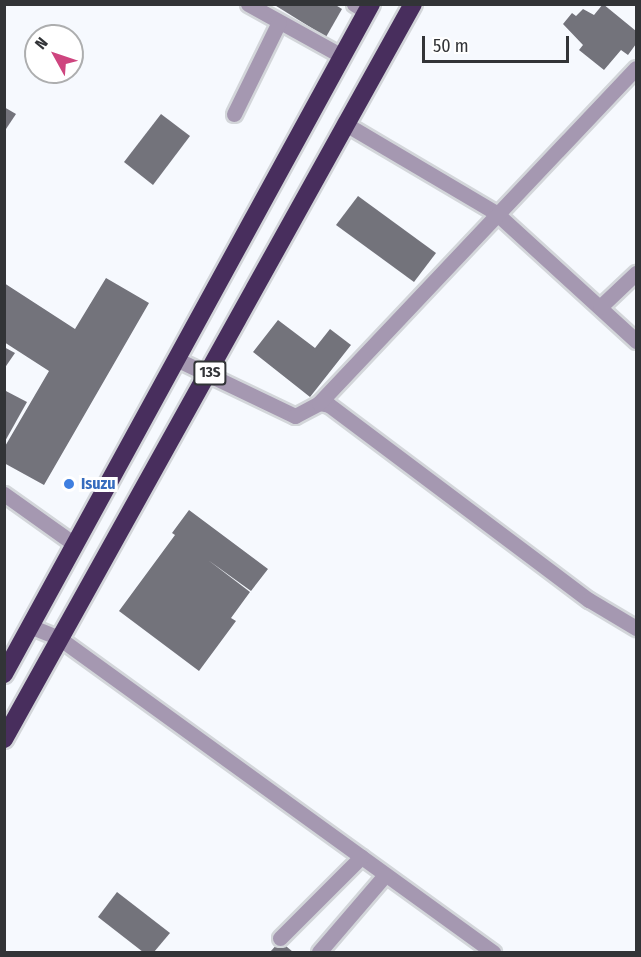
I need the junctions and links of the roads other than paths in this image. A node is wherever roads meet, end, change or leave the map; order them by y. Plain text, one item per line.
1 (248, 4) edge
2 (413, 4) edge
3 (364, 7) edge
4 (279, 22) junction
5 (342, 56) junction
6 (636, 68) edge
7 (234, 114) dead end
8 (344, 123) junction
9 (496, 213) junction
10 (636, 273) edge
11 (600, 307) junction
12 (636, 341) edge
13 (176, 359) junction
14 (208, 376) junction
15 (319, 403) junction
16 (4, 494) edge
17 (74, 544) junction
18 (32, 627) junction
19 (636, 628) edge
20 (59, 638) junction
21 (4, 674) edge
22 (4, 739) edge
23 (361, 857) junction
24 (386, 875) junction
25 (280, 938) dead end
26 (319, 952) edge
27 (493, 952) edge

1 - 4 street
2 - 8 highway, 13S
3 - 5 highway, 13S
4 - 5 street
4 - 7 street
5 - 13 highway, 13S
6 - 9 street
8 - 9 street
8 - 14 highway, 13S
9 - 11 street
9 - 15 street
10 - 11 street
11 - 12 street
13 - 14 street
13 - 17 highway, 13S
14 - 15 street
14 - 20 highway, 13S
15 - 19 street
16 - 17 street
17 - 18 highway, 13S
18 - 20 street
18 - 21 highway, 13S
20 - 22 highway, 13S
20 - 23 street
23 - 24 street
23 - 25 street
24 - 26 street
24 - 27 street

